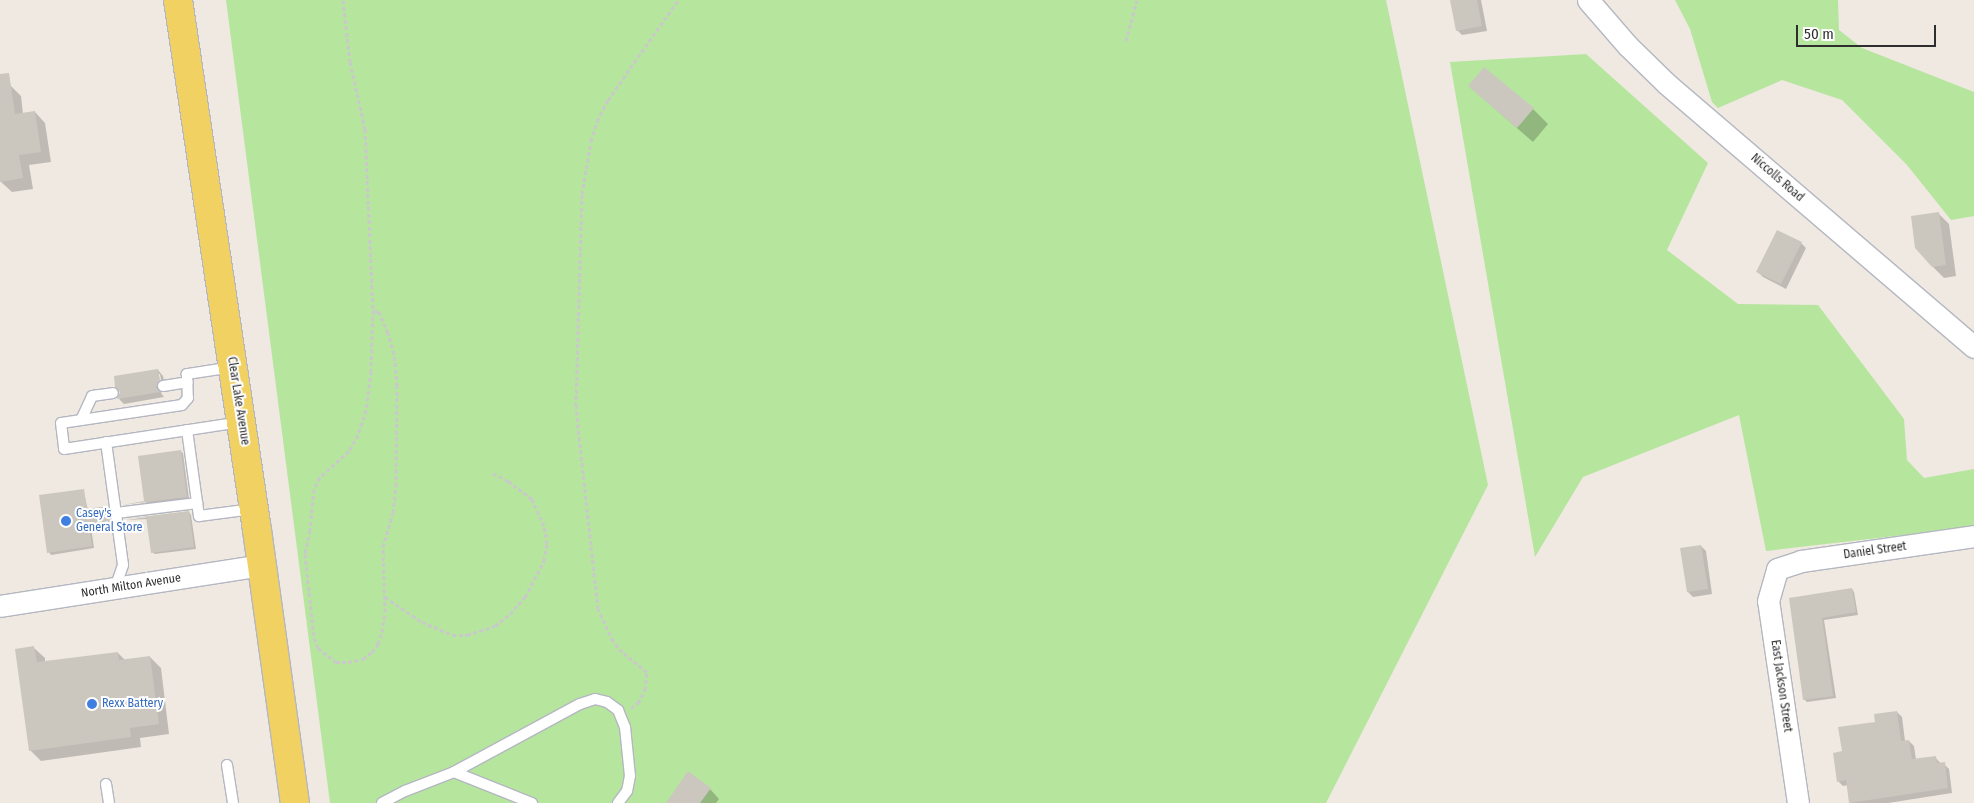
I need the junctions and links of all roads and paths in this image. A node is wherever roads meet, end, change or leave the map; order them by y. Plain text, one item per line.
1 (178, 0) edge
2 (343, 0) edge
3 (678, 0) edge
4 (1137, 0) edge
5 (1588, 0) edge
6 (1126, 41) dead end
7 (373, 310) junction
8 (1974, 347) edge
9 (233, 367) junction
10 (188, 382) junction
11 (163, 386) dead end
12 (113, 393) dead end
13 (81, 420) junction
14 (241, 422) junction
15 (187, 430) junction
16 (106, 442) junction
17 (493, 473) dead end
18 (197, 503) junction
19 (254, 509) junction
20 (116, 513) junction
21 (1974, 536) edge
22 (262, 566) junction
23 (1777, 569) joint
24 (115, 588) junction
25 (385, 597) junction
26 (0, 606) edge
27 (620, 716) junction
28 (227, 765) dead end
29 (454, 772) junction
30 (106, 784) dead end
31 (110, 803) edge
32 (232, 803) edge
33 (295, 803) edge
34 (382, 803) edge
35 (532, 803) edge
36 (618, 803) edge
37 (1798, 803) edge

1 - 9 main road, Clear Lake Avenue
2 - 7 path
3 - 27 path
4 - 6 path
5 - 8 street, Niccolls Road
7 - 25 path
7 - 25 path
9 - 10 lane
9 - 14 main road, Clear Lake Avenue
10 - 11 lane
10 - 13 lane
12 - 13 lane
13 - 16 lane
14 - 15 lane
14 - 19 main road, Clear Lake Avenue
15 - 16 lane
15 - 18 lane
16 - 20 lane
17 - 25 path
18 - 19 lane
18 - 20 lane
19 - 22 main road, Clear Lake Avenue
20 - 24 lane
21 - 23 street, Daniel Street
22 - 24 street, North Milton Avenue
22 - 33 main road, Clear Lake Avenue
23 - 37 street, East Jackson Street
24 - 26 street, North Milton Avenue
27 - 29 lane
27 - 36 lane
28 - 32 lane
29 - 34 lane
29 - 35 lane
30 - 31 lane

